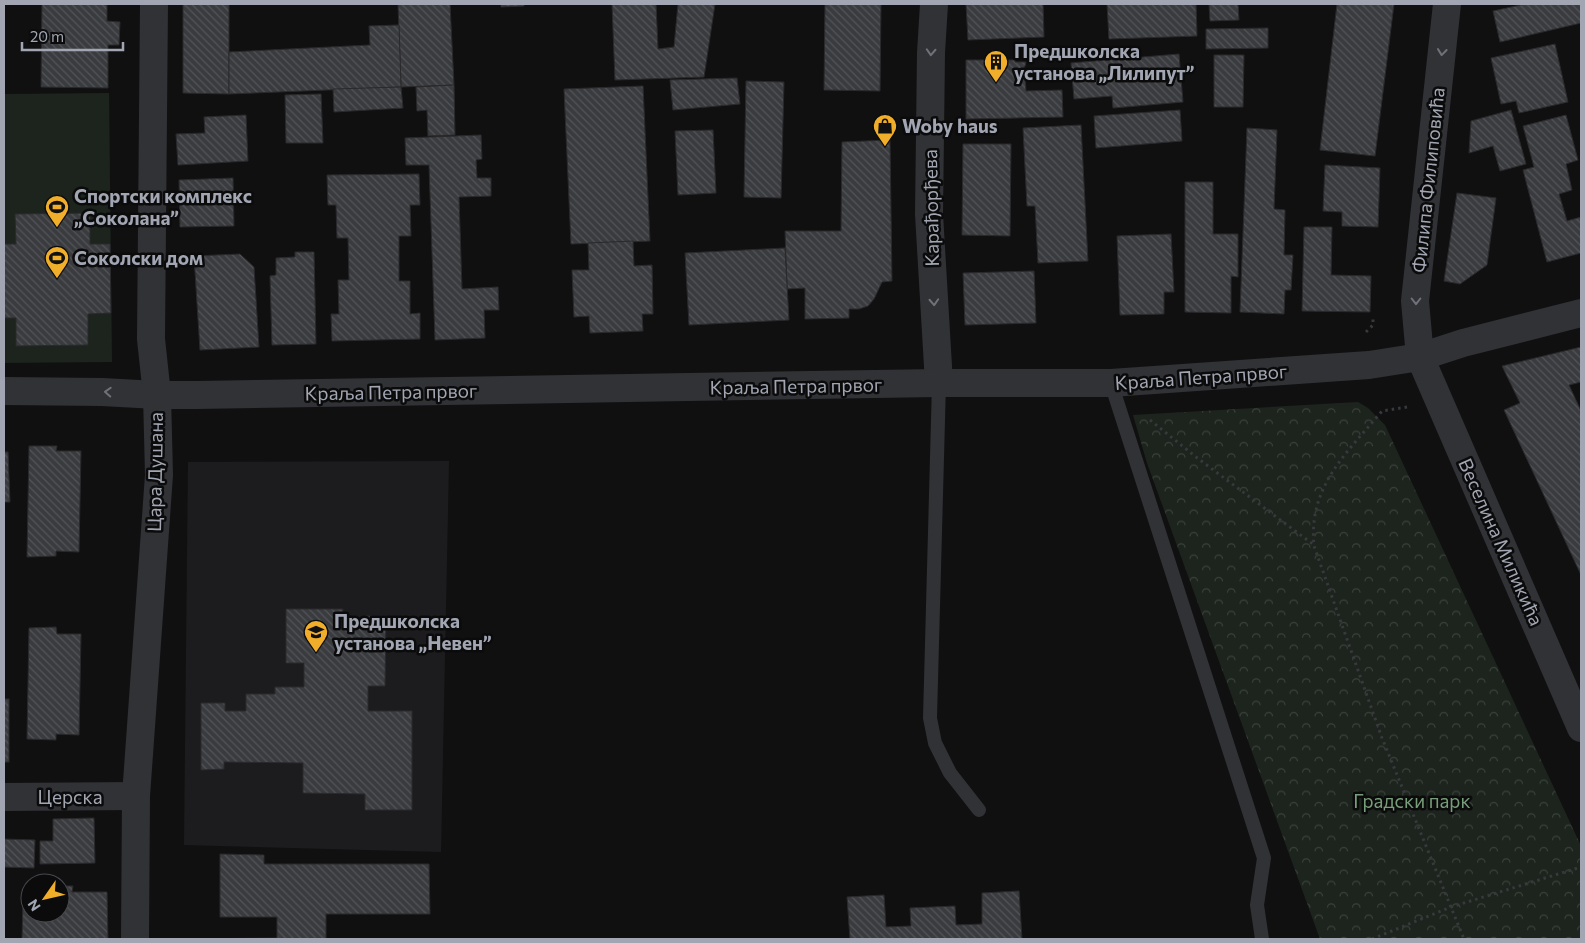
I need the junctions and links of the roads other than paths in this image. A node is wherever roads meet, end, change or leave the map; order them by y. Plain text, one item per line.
1 (154, 4) edge
2 (934, 4) edge
3 (1447, 4) edge
4 (1581, 313) edge
5 (1420, 356) junction
6 (939, 383) junction
7 (1111, 383) junction
8 (4, 391) edge
9 (157, 396) junction
10 (1581, 728) edge
11 (136, 796) junction
12 (4, 797) edge
13 (979, 810) dead end
14 (135, 939) edge
15 (1262, 939) edge

1 - 9 street, Цара Душана
2 -> 6 street, Карађорђева
3 -> 5 street, Филипа Филиповића
4 - 5 street, Краља Петра првог
5 - 7 street, Краља Петра првог
5 - 10 street, Веселина Миликића
6 - 7 street, Краља Петра првог
6 - 9 street, Краља Петра првог
6 - 13 lane
7 - 15 lane
9 -> 8 street, Краља Петра првог
9 - 11 street, Цара Душана
11 - 12 street, Церска
11 - 14 street, Цара Душана

